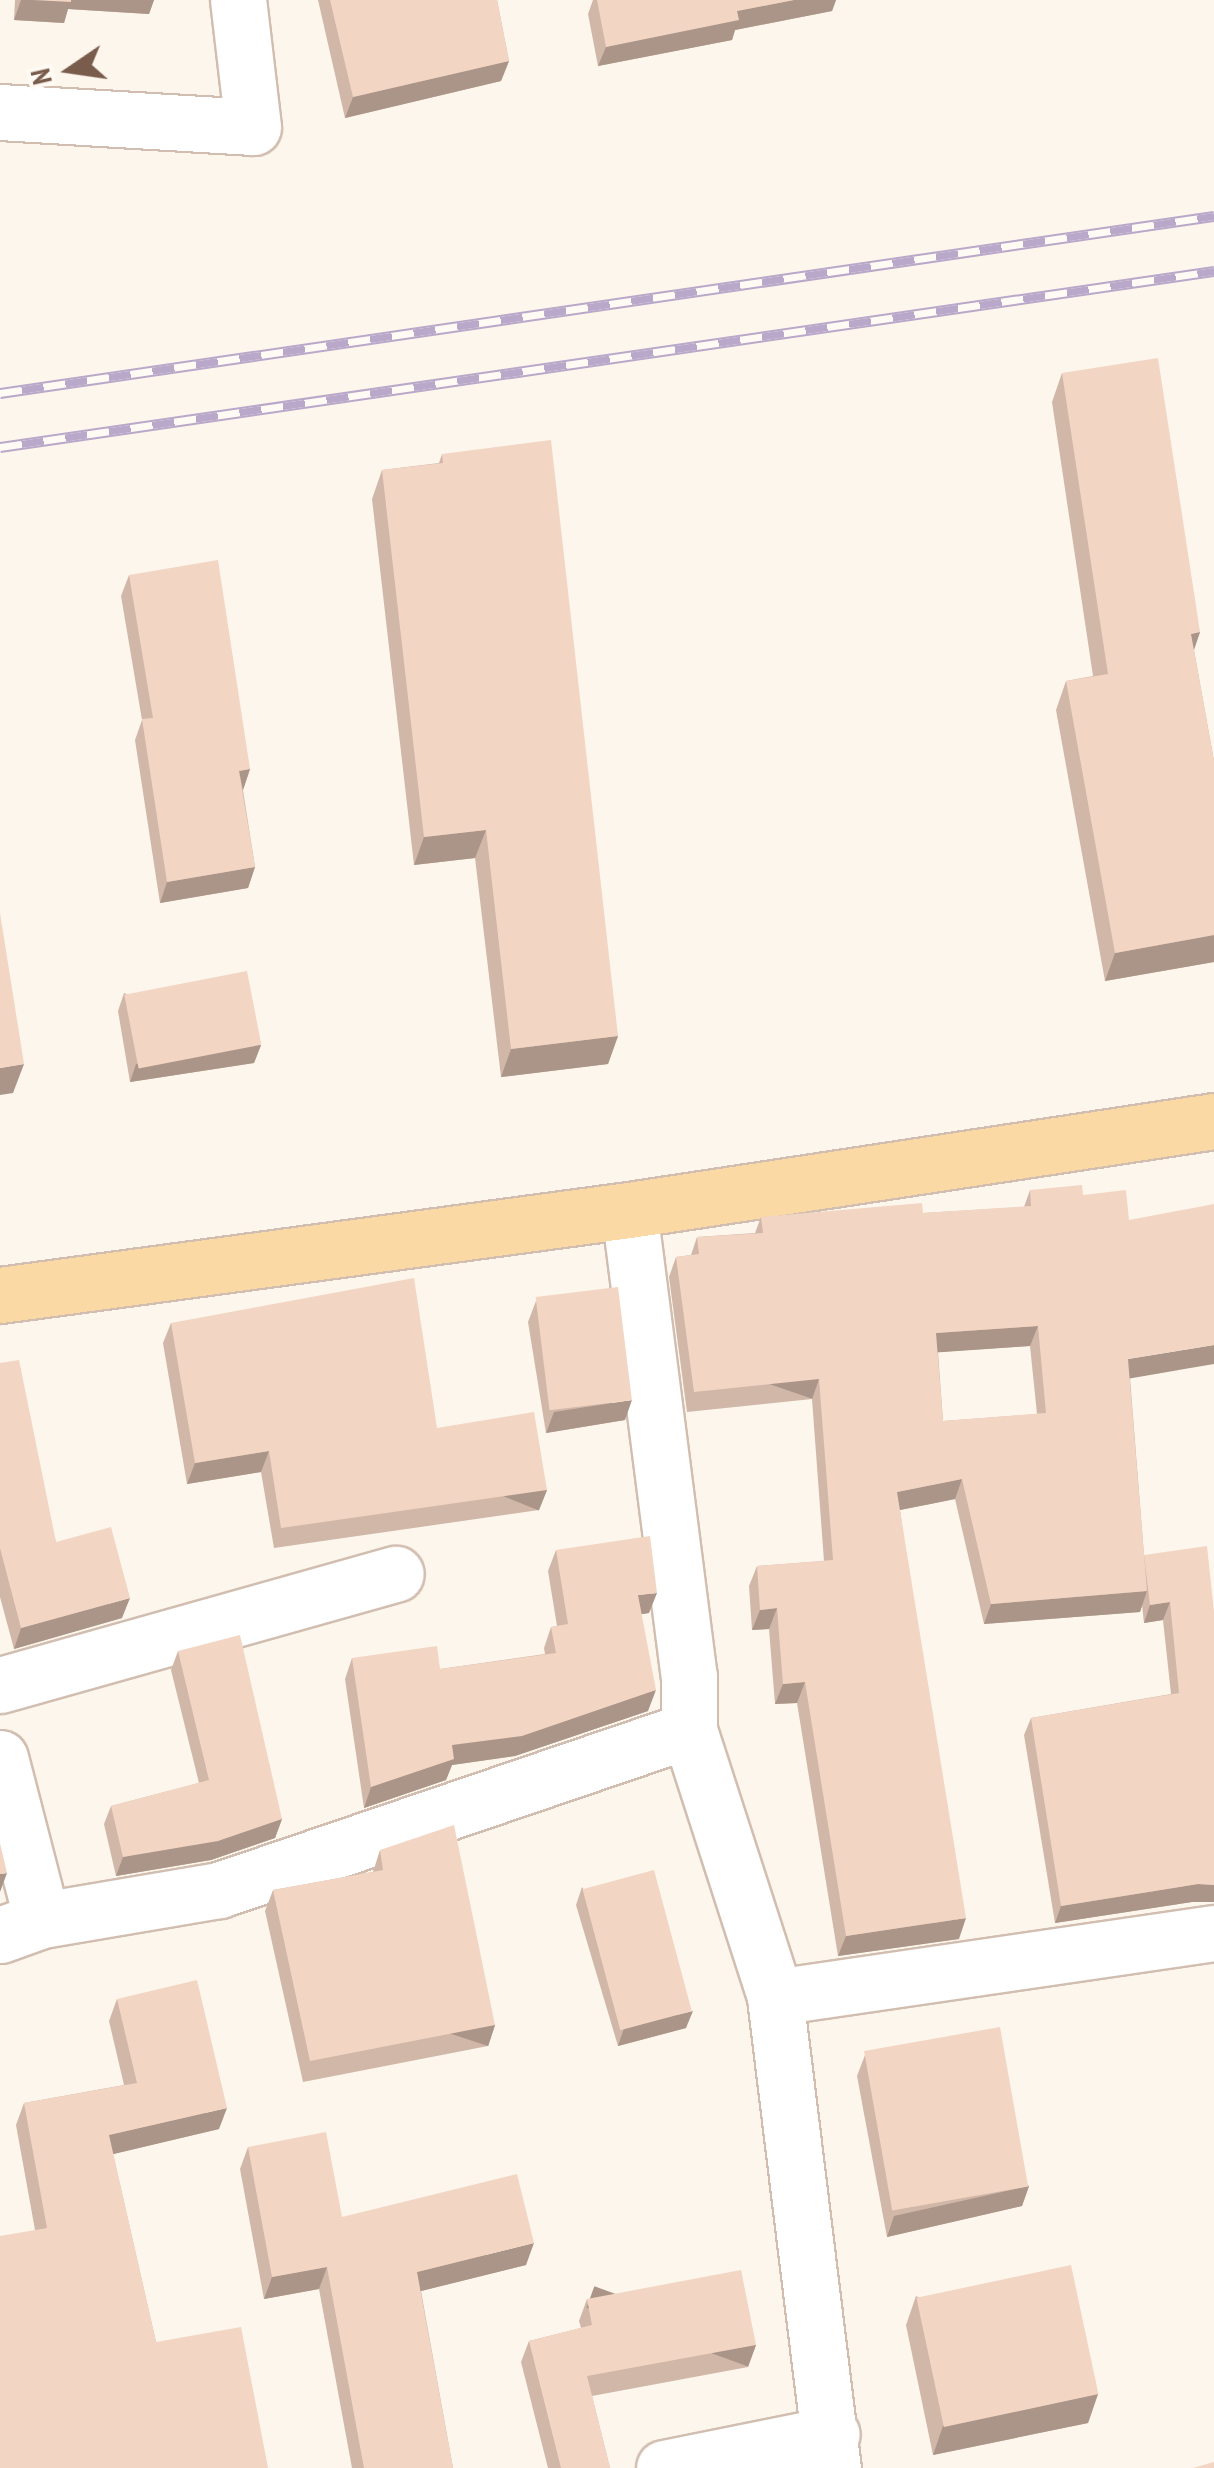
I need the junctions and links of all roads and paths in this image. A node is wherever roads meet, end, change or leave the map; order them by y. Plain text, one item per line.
1 (238, 0) edge
2 (12, 102) edge
3 (1214, 1121) edge
4 (629, 1210) junction
5 (0, 1295) edge
6 (396, 1574) dead end
7 (0, 1686) edge
8 (689, 1730) junction
9 (0, 1758) edge
10 (21, 1928) edge
11 (1214, 1933) edge
12 (776, 1997) junction
13 (832, 2451) edge
14 (664, 2468) edge

1 - 2 street
3 - 4 main road
4 - 5 main road
4 - 8 street
6 - 7 street
8 - 10 street
8 - 12 street
9 - 10 street
11 - 12 street
12 - 13 street
13 - 14 street

